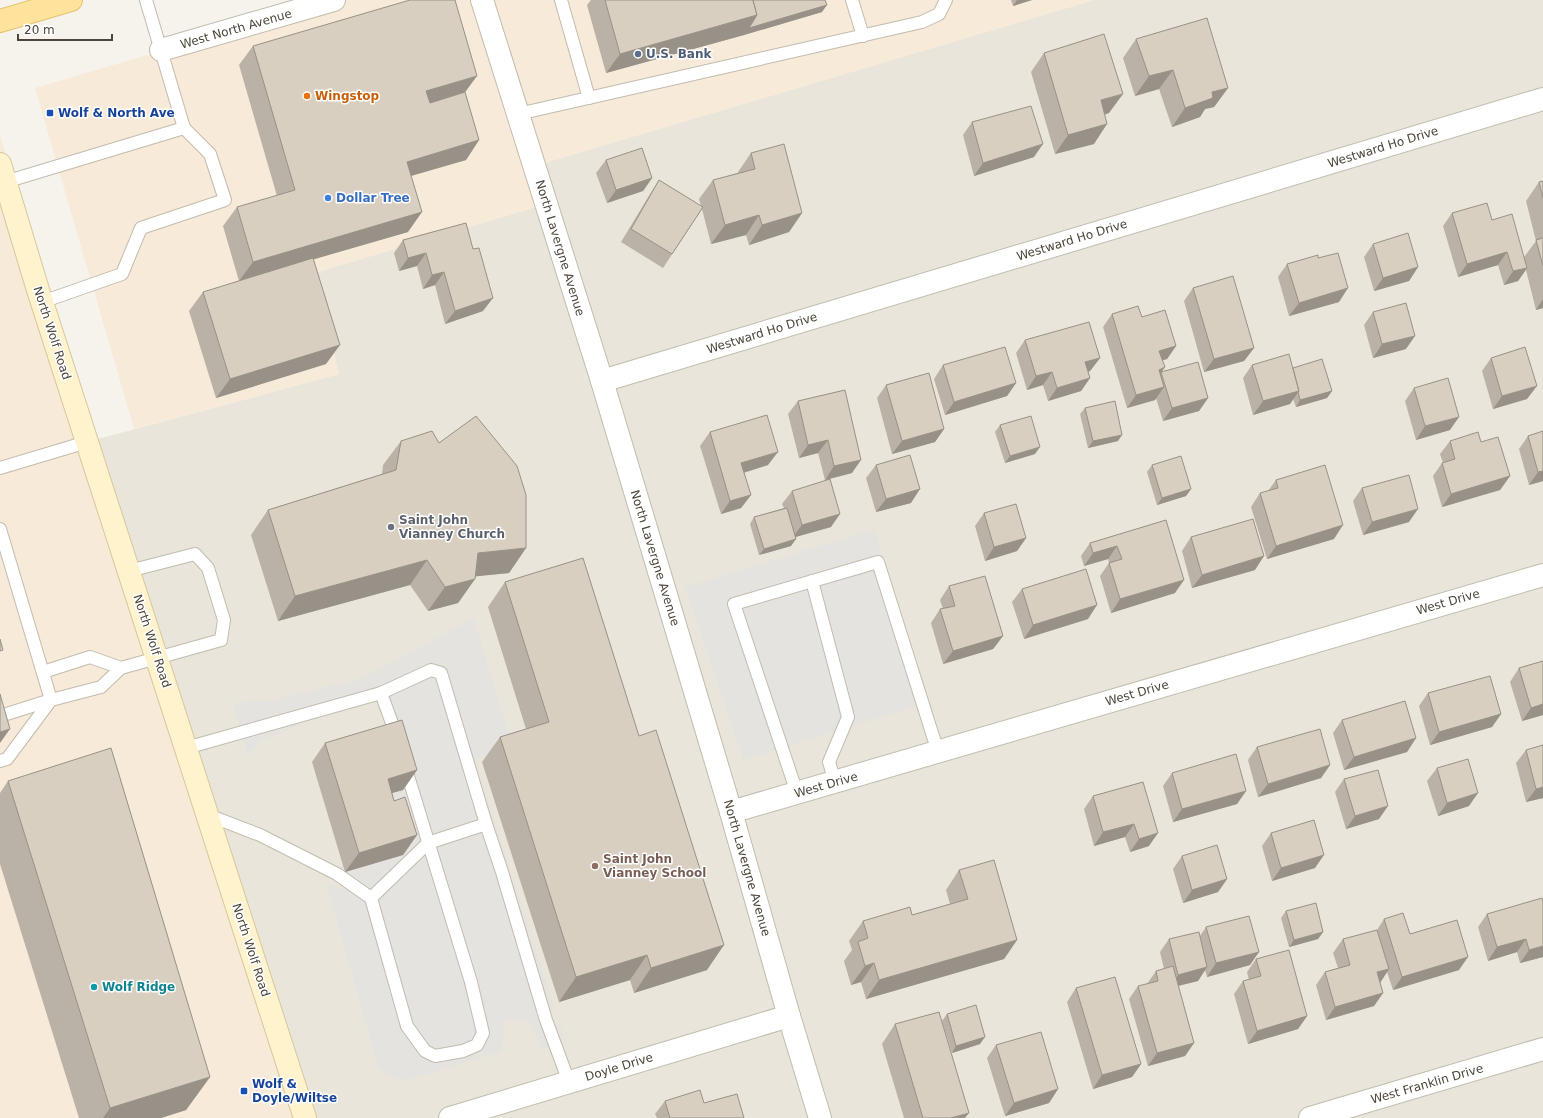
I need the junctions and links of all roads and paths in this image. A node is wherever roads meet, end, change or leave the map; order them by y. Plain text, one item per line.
1 (71, 0) edge
2 (146, 0) edge
3 (334, 0) edge
4 (482, 0) edge
5 (561, 0) edge
6 (852, 0) edge
7 (946, 0) edge
8 (0, 21) edge
9 (863, 36) junction
10 (161, 50) junction
11 (589, 98) junction
12 (1543, 99) edge
13 (518, 114) junction
14 (184, 128) junction
15 (3, 173) edge
16 (42, 302) junction
17 (602, 381) junction
18 (87, 442) junction
19 (0, 468) edge
20 (0, 529) edge
21 (128, 570) junction
22 (1543, 574) edge
23 (812, 581) junction
24 (158, 658) junction
25 (121, 668) junction
26 (43, 672) junction
27 (381, 693) junction
28 (51, 700) junction
29 (0, 716) edge
30 (186, 748) junction
31 (938, 752) junction
32 (0, 762) edge
33 (835, 782) junction
34 (797, 793) junction
35 (732, 812) junction
36 (208, 816) junction
37 (486, 824) junction
38 (428, 843) junction
39 (372, 898) junction
40 (789, 1016) junction
41 (1543, 1049) edge
42 (569, 1082) junction
43 (305, 1118) edge
44 (450, 1118) edge
45 (820, 1118) edge
46 (1310, 1118) edge

1 - 8 main road
2 - 10 lane
3 - 10 street, West North Avenue
4 - 13 street, North Lavergne Avenue
5 - 11 lane
6 - 9 lane
7 - 9 lane
9 - 11 lane
10 - 14 lane
11 - 13 lane
12 - 17 street, Westward Ho Drive
13 - 17 street, North Lavergne Avenue
14 - 15 lane
14 - 16 lane
15 - 16 main road, North Wolf Road
16 - 18 main road, North Wolf Road
17 - 35 street, North Lavergne Avenue
18 - 19 lane
18 - 21 main road, North Wolf Road
20 - 26 lane
21 - 24 main road, North Wolf Road
21 - 24 lane
22 - 31 street, West Drive
23 - 31 lane
23 - 33 lane
23 - 34 lane
24 - 25 lane
24 - 30 main road, North Wolf Road
25 - 26 lane
25 - 28 lane
26 - 28 lane
27 - 30 lane
27 - 37 lane
27 - 38 lane
28 - 29 lane
28 - 32 lane
30 - 36 main road, North Wolf Road
31 - 33 street, West Drive
33 - 34 street, West Drive
34 - 35 street, West Drive
35 - 40 street, North Lavergne Avenue
36 - 39 lane
36 - 43 main road, North Wolf Road
37 - 38 lane
37 - 42 lane
38 - 39 lane
38 - 39 lane
40 - 42 street, Doyle Drive
40 - 45 street, North Lavergne Avenue
41 - 46 street, West Franklin Drive
42 - 44 street, Doyle Drive

